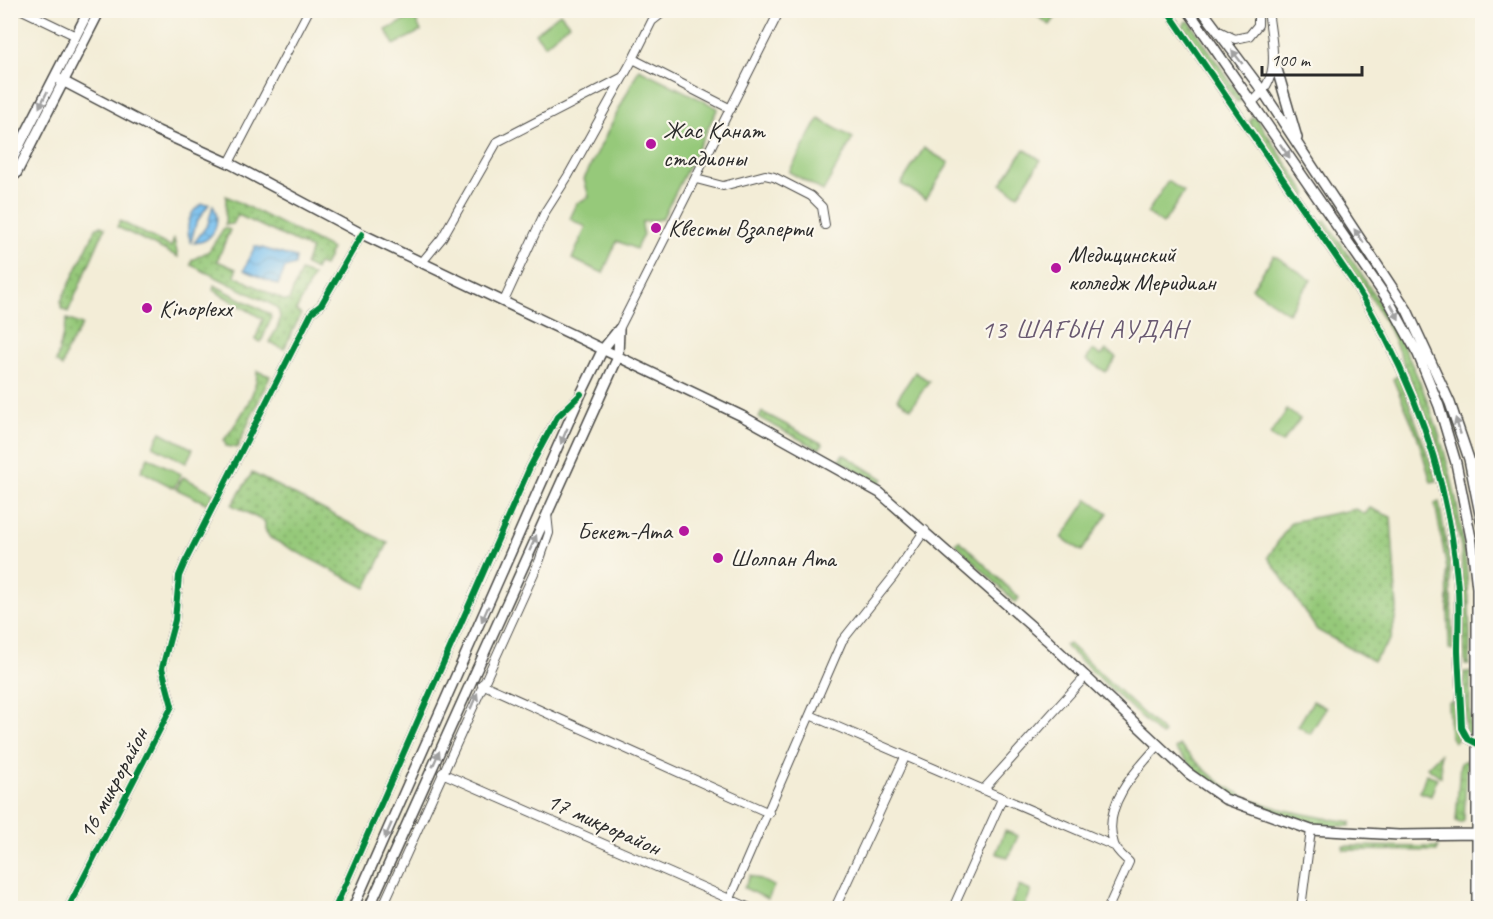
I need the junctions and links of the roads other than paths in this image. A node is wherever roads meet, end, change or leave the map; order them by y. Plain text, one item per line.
1 (22, 10) edge
2 (89, 10) edge
3 (100, 10) edge
4 (309, 10) edge
5 (666, 10) edge
6 (780, 10) edge
7 (1167, 10) edge
8 (1188, 10) edge
9 (1202, 10) edge
10 (1258, 10) edge
11 (1268, 10) edge
12 (1212, 25) junction
13 (76, 36) junction
14 (633, 59) junction
15 (1274, 59) junction
16 (623, 77) junction
17 (59, 79) junction
18 (1264, 93) junction
19 (1251, 103) junction
20 (731, 109) junction
21 (1301, 152) junction
22 (229, 163) junction
23 (10, 164) edge
24 (10, 178) edge
25 (696, 179) junction
26 (825, 225) dead end
27 (362, 234) junction
28 (423, 261) junction
29 (504, 301) junction
30 (619, 329) junction
31 (603, 350) junction
32 (618, 357) junction
33 (581, 394) junction
34 (547, 510) junction
35 (1482, 524) edge
36 (925, 530) junction
37 (1086, 676) junction
38 (482, 684) junction
39 (810, 715) junction
40 (1158, 746) junction
41 (1480, 746) edge
42 (905, 757) junction
43 (442, 773) junction
44 (983, 790) junction
45 (1002, 799) junction
46 (399, 806) junction
47 (412, 812) junction
48 (769, 813) junction
49 (1311, 830) junction
50 (1480, 836) edge
51 (1114, 846) junction
52 (729, 901) junction
53 (68, 909) edge
54 (334, 909) edge
55 (353, 909) edge
56 (369, 909) edge
57 (382, 909) edge
58 (750, 909) edge
59 (835, 909) edge
60 (953, 909) edge
61 (1108, 909) edge
62 (1301, 909) edge
63 (1477, 909) edge

1 - 13 street
2 - 13 main road
3 - 17 main road
4 - 22 street
5 - 14 street
6 - 20 street
7 - 41 street
8 - 19 main road
9 - 12 main road
10 - 12 street
11 - 15 street
18 -> 12 main road
13 - 17 main road
14 - 16 street
14 - 20 street
15 - 18 street
15 - 21 main road
16 - 28 street
16 - 29 street
17 - 22 main road
17 -> 23 main road
17 - 24 main road
18 - 19 street
18 - 21 main road
19 -> 41 main road
20 - 25 street
35 -> 21 main road
22 - 27 main road
25 - 26 street
25 - 30 street
27 - 28 main road
27 - 53 street, 16 микрорайон
28 - 29 main road
29 - 31 main road
30 - 31 main road
30 - 32 main road
31 - 32 main road
31 - 33 main road
32 - 34 main road
32 - 36 main road
33 -> 46 main road
33 - 54 street
34 - 38 street
47 -> 34 main road
36 - 37 main road
36 - 39 street
37 - 40 main road
37 - 44 street
43 -> 38 street
38 - 48 street
39 - 42 street
39 - 48 street
40 - 49 main road
40 - 51 street
41 - 50 main road
42 - 44 street
42 - 59 street
43 - 52 street, 17 микрорайон
43 - 57 street
44 - 45 street
45 - 51 street
45 - 60 street
46 - 47 main road
46 -> 55 main road
47 - 56 main road
48 - 52 street
49 - 50 main road
49 - 62 street
50 - 63 main road
51 - 61 street
52 - 58 street, 17 микрорайон

